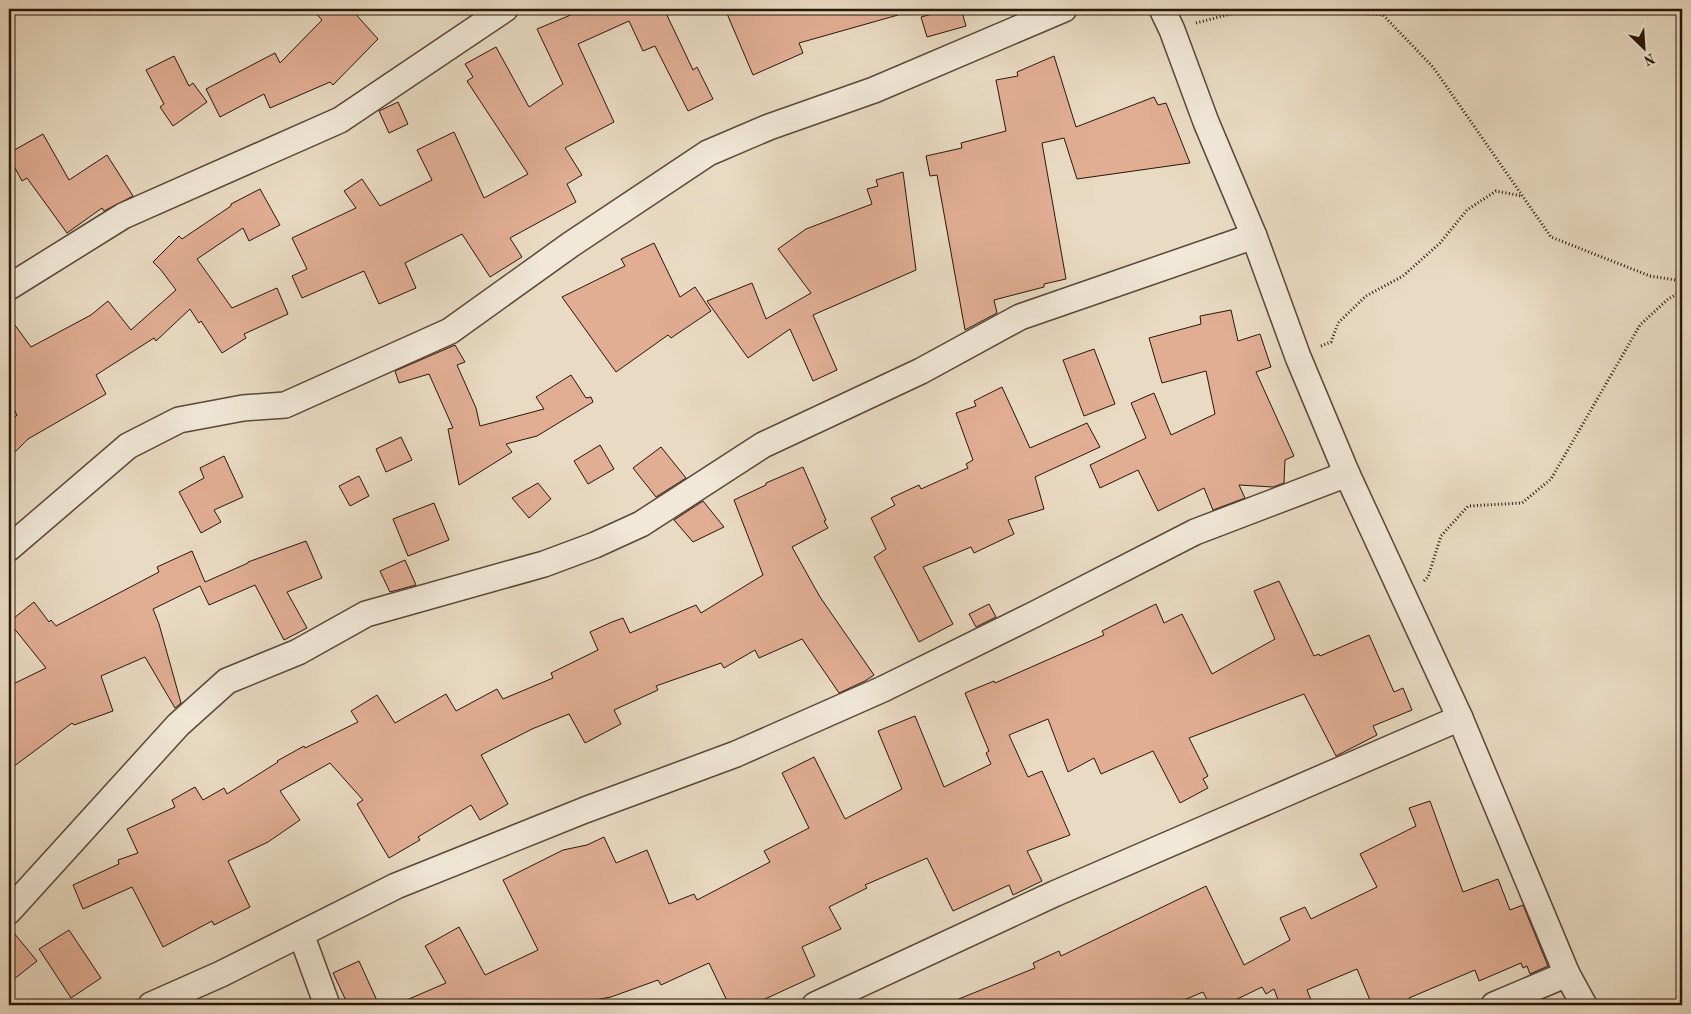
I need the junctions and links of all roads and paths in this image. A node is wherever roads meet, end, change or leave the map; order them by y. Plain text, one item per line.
1 (505, 9) edge
2 (1064, 9) edge
3 (1167, 19) edge
4 (1522, 196) junction
5 (1254, 236) junction
6 (1682, 281) edge
7 (9, 287) edge
8 (1682, 291) edge
9 (1298, 357) junction
10 (1347, 474) junction
11 (9, 548) edge
12 (1405, 597) junction
13 (1460, 718) junction
14 (9, 911) edge
15 (301, 934) junction
16 (1567, 974) junction
17 (151, 1005) edge
18 (327, 1005) edge
19 (815, 1005) edge
20 (1494, 1005) edge
21 (1584, 1005) edge

1 - 7 street
2 - 11 street
3 - 4 path
3 - 5 street
4 - 6 path
4 - 9 path
5 - 9 street
5 - 14 street
8 - 12 path
9 - 10 street
10 - 12 street
10 - 15 street
12 - 13 street
13 - 16 street
13 - 19 street
15 - 17 street
15 - 18 street
16 - 20 street
16 - 21 street

